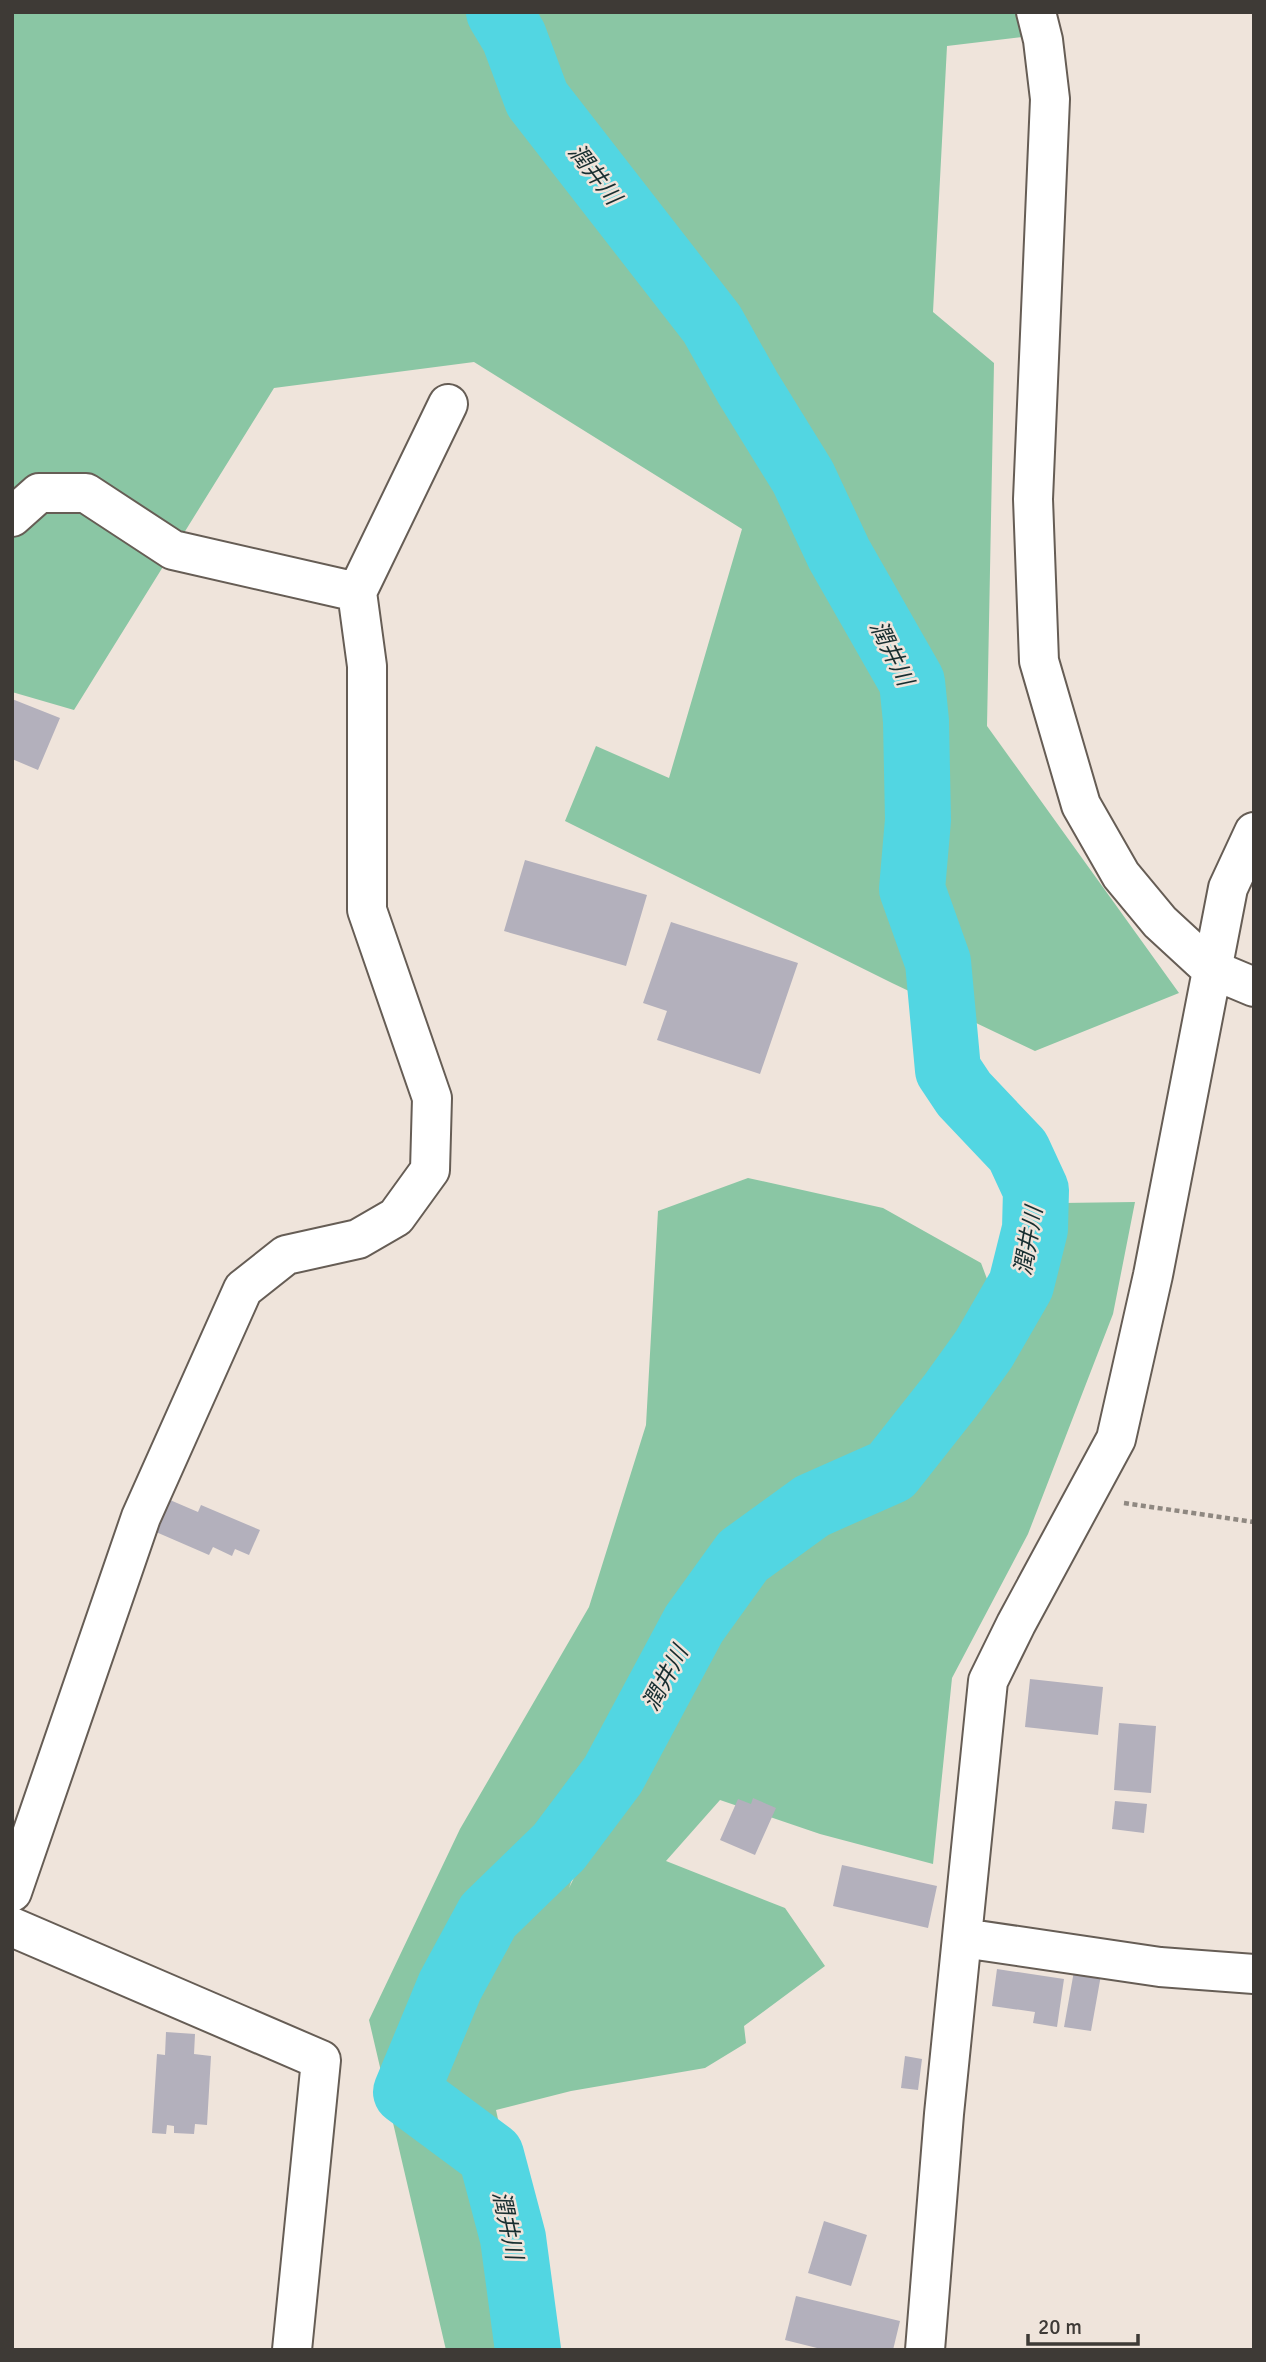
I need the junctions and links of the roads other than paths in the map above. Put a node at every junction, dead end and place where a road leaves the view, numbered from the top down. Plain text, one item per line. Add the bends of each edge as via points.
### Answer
1 (1036, 12) edge
2 (448, 404) dead end
3 (12, 517) edge
4 (357, 592) junction
5 (1254, 832) edge
6 (1211, 970) junction
7 (1254, 987) edge
8 (12, 1892) edge
9 (12, 1927) edge
10 (963, 1938) junction
11 (1254, 1974) edge
12 (292, 2350) edge
13 (925, 2350) edge

1 - 6 street via 1050,99 1034,499 1039,661 1081,805 1121,875 1160,922
2 - 4 street
3 - 4 street via 39,493 86,493 173,550
4 - 8 street via 367,666 367,910 432,1097 430,1170 396,1217 358,1239 286,1255 243,1289 141,1517
5 - 6 street via 1228,888
6 - 7 street
6 - 10 street via 1153,1275 1116,1438 988,1681
9 - 12 street via 321,2060
10 - 11 street via 1160,1967
10 - 13 street

